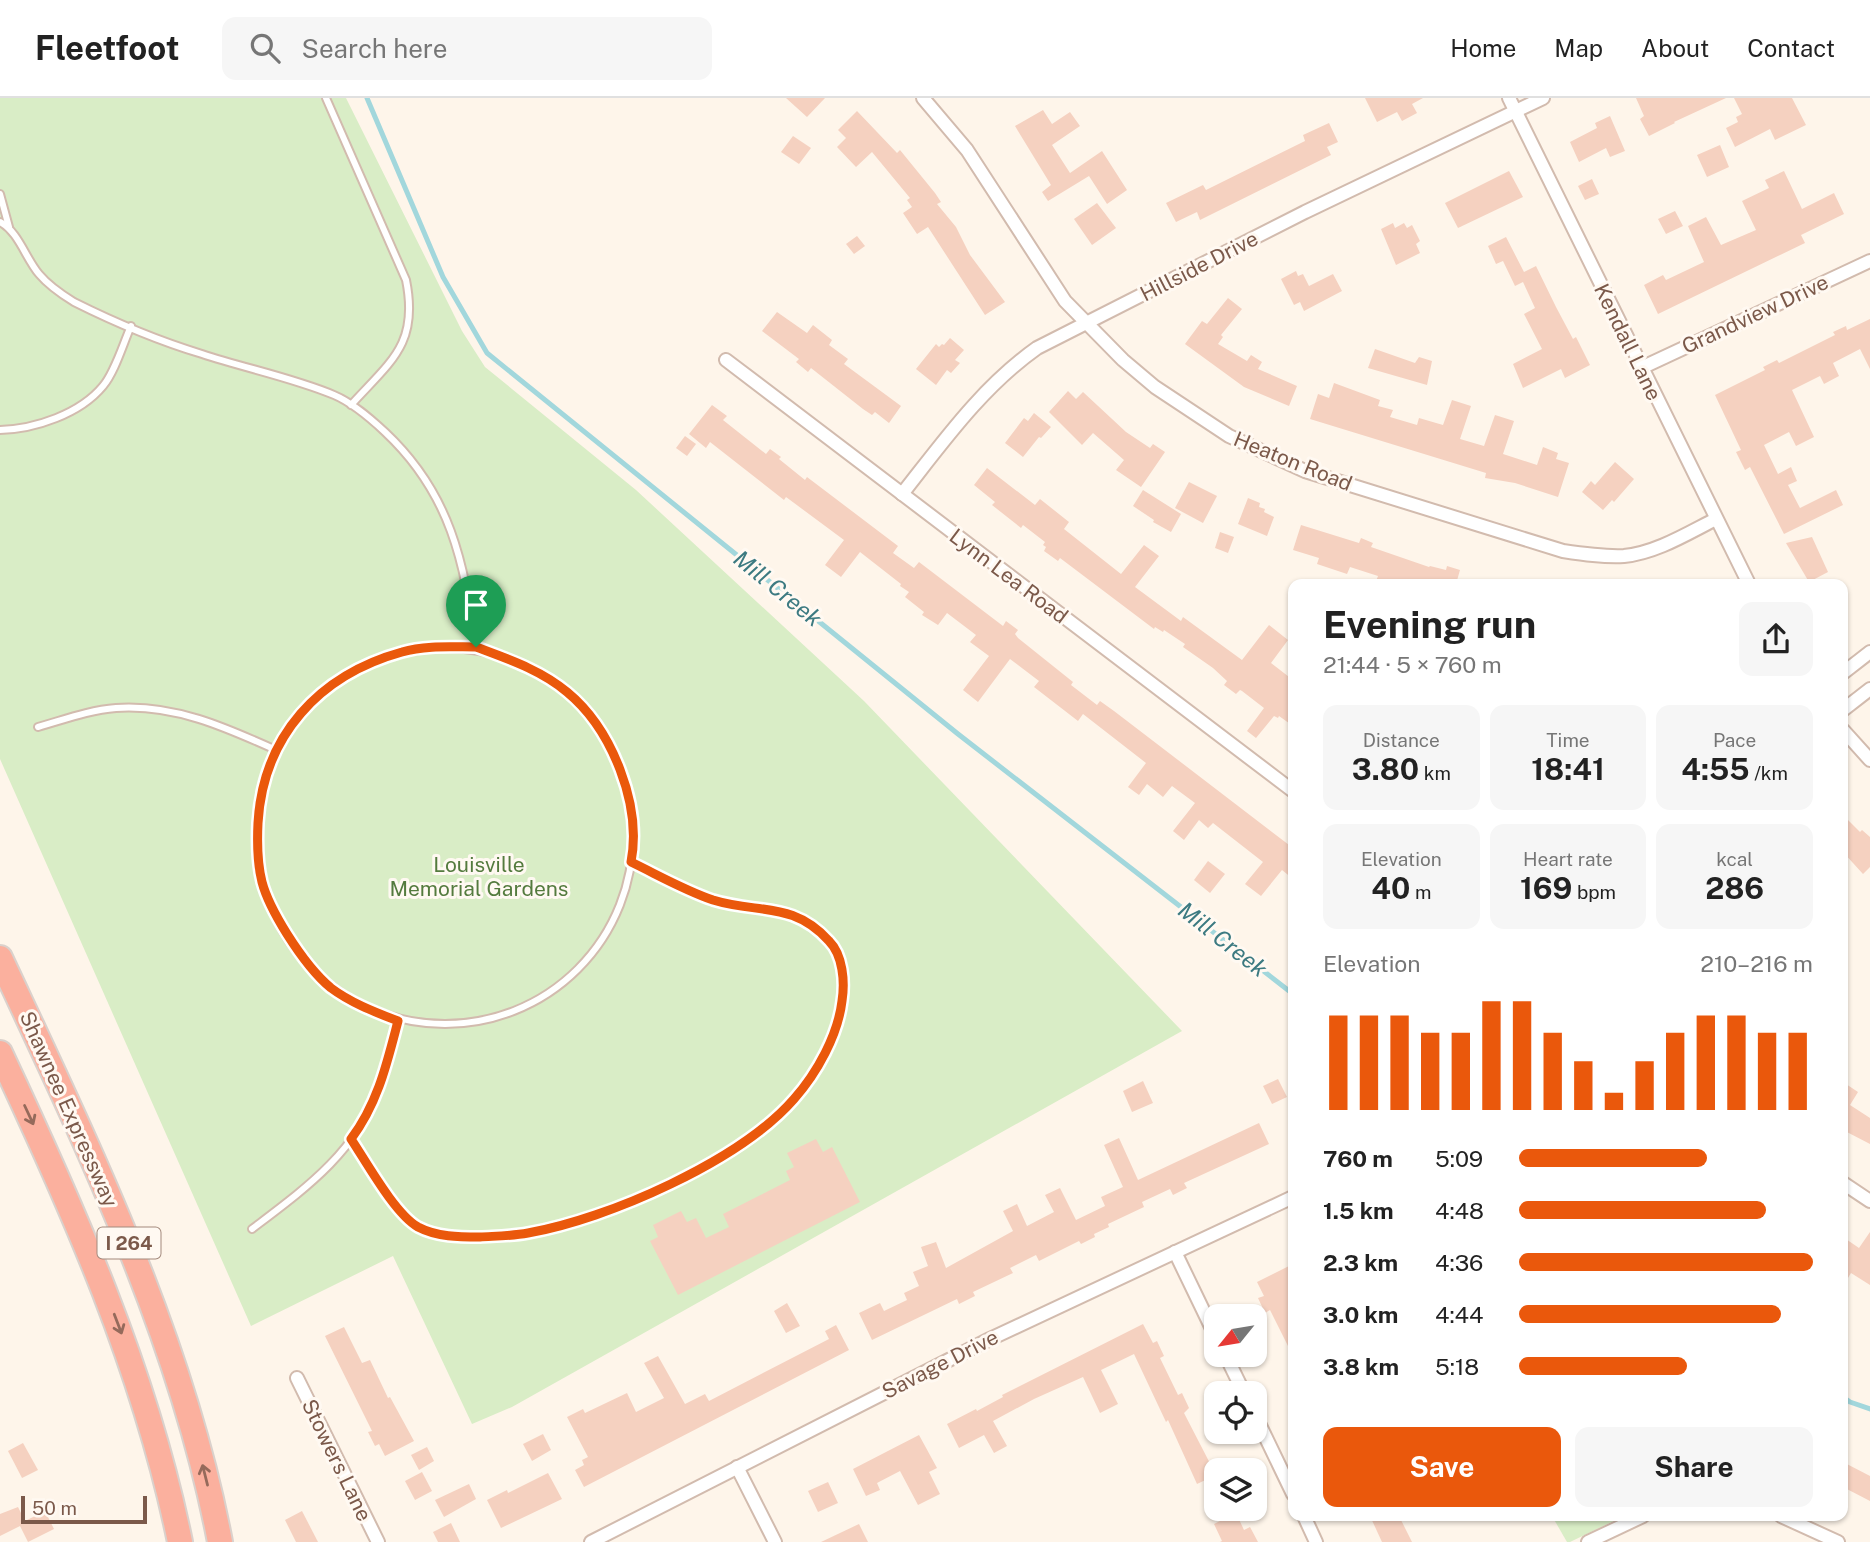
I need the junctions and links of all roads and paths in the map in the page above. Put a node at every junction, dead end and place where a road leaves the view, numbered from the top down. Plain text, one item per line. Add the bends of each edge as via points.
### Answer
1 (326, 98) edge
2 (923, 98) edge
3 (1509, 98) edge
4 (1543, 98) edge
5 (1516, 111) junction
6 (0, 194) edge
7 (0, 222) edge
8 (9, 227) junction
9 (1870, 261) edge
10 (1086, 323) junction
11 (131, 327) junction
12 (726, 360) dead end
13 (1641, 368) junction
14 (351, 405) junction
15 (0, 430) edge
16 (902, 494) junction
17 (1716, 519) junction
18 (1746, 579) edge
19 (476, 647) junction
20 (1870, 652) edge
21 (1848, 669) edge
22 (1870, 689) edge
23 (1848, 706) edge
24 (37, 727) dead end
25 (1848, 736) edge
26 (276, 750) junction
27 (1870, 760) edge
28 (1288, 787) edge
29 (631, 862) junction
30 (0, 958) edge
31 (398, 1021) junction
32 (0, 1053) edge
33 (351, 1139) junction
34 (1848, 1186) edge
35 (1288, 1199) edge
36 (1870, 1201) edge
37 (252, 1229) dead end
38 (1175, 1252) junction
39 (1204, 1311) edge
40 (297, 1378) dead end
41 (1267, 1440) edge
42 (737, 1467) junction
43 (1288, 1484) edge
44 (1306, 1521) edge
45 (1632, 1521) edge
46 (1792, 1521) edge
47 (180, 1542) edge
48 (220, 1542) edge
49 (378, 1542) edge
50 (591, 1542) edge
51 (775, 1542) edge
52 (1317, 1542) edge
53 (1588, 1542) edge
54 (1838, 1542) edge

1 - 14 lane via 406,279 411,304 400,352
2 - 10 street, Heaton Road via 967,150 1065,301
3 - 5 street, Kendall Lane
4 - 5 street, Hillside Drive
5 - 10 street, Hillside Drive
5 - 13 street, Kendall Lane
6 - 8 lane
7 - 8 lane
8 - 11 lane via 40,275 59,293
9 - 13 street, Grandview Drive
10 - 16 street, Hillside Drive via 1013,365 972,407
10 - 17 street, Heaton Road via 1155,387 1258,451 1305,471 1532,543 1597,556 1626,555 1665,544
11 - 14 lane
11 - 15 lane via 105,384 91,399 58,417
12 - 16 street, Lynn Lea Road
13 - 17 street, Kendall Lane
14 - 19 lane via 399,445 434,493 467,584
16 - 28 street, Lynn Lea Road
17 - 18 street, Kendall Lane
19 - 26 lane via 403,651 367,665 336,681 309,703
19 - 29 lane via 528,667 568,693 598,726 620,766 631,807
20 - 21 street
22 - 23 street
24 - 26 lane via 115,708 152,709 225,727
25 - 27 street
26 - 31 lane via 259,811 257,851 262,883 274,913 300,954 331,987
29 - 31 lane via 615,922 589,962 562,986 530,1006 474,1024
29 - 33 lane via 715,901 793,914 810,922 832,943 845,984 840,1020 794,1099 752,1137 694,1173 579,1221 527,1233 460,1237 419,1227 404,1217
48 -> 30 highway, Shawnee Expressway / I 264 via 193,1429 141,1271
31 - 33 lane via 381,1087
32 -> 47 highway, Shawnee Expressway / I 264 via 122,1335 166,1477
33 - 37 lane via 316,1180
34 - 36 street
35 - 38 street, Savage Drive
38 - 39 street
38 - 42 street, Savage Drive
40 - 49 street, Stowers Lane
41 - 43 street
42 - 50 street, Savage Drive
42 - 51 street
44 - 52 street
45 - 53 street
46 - 54 street

